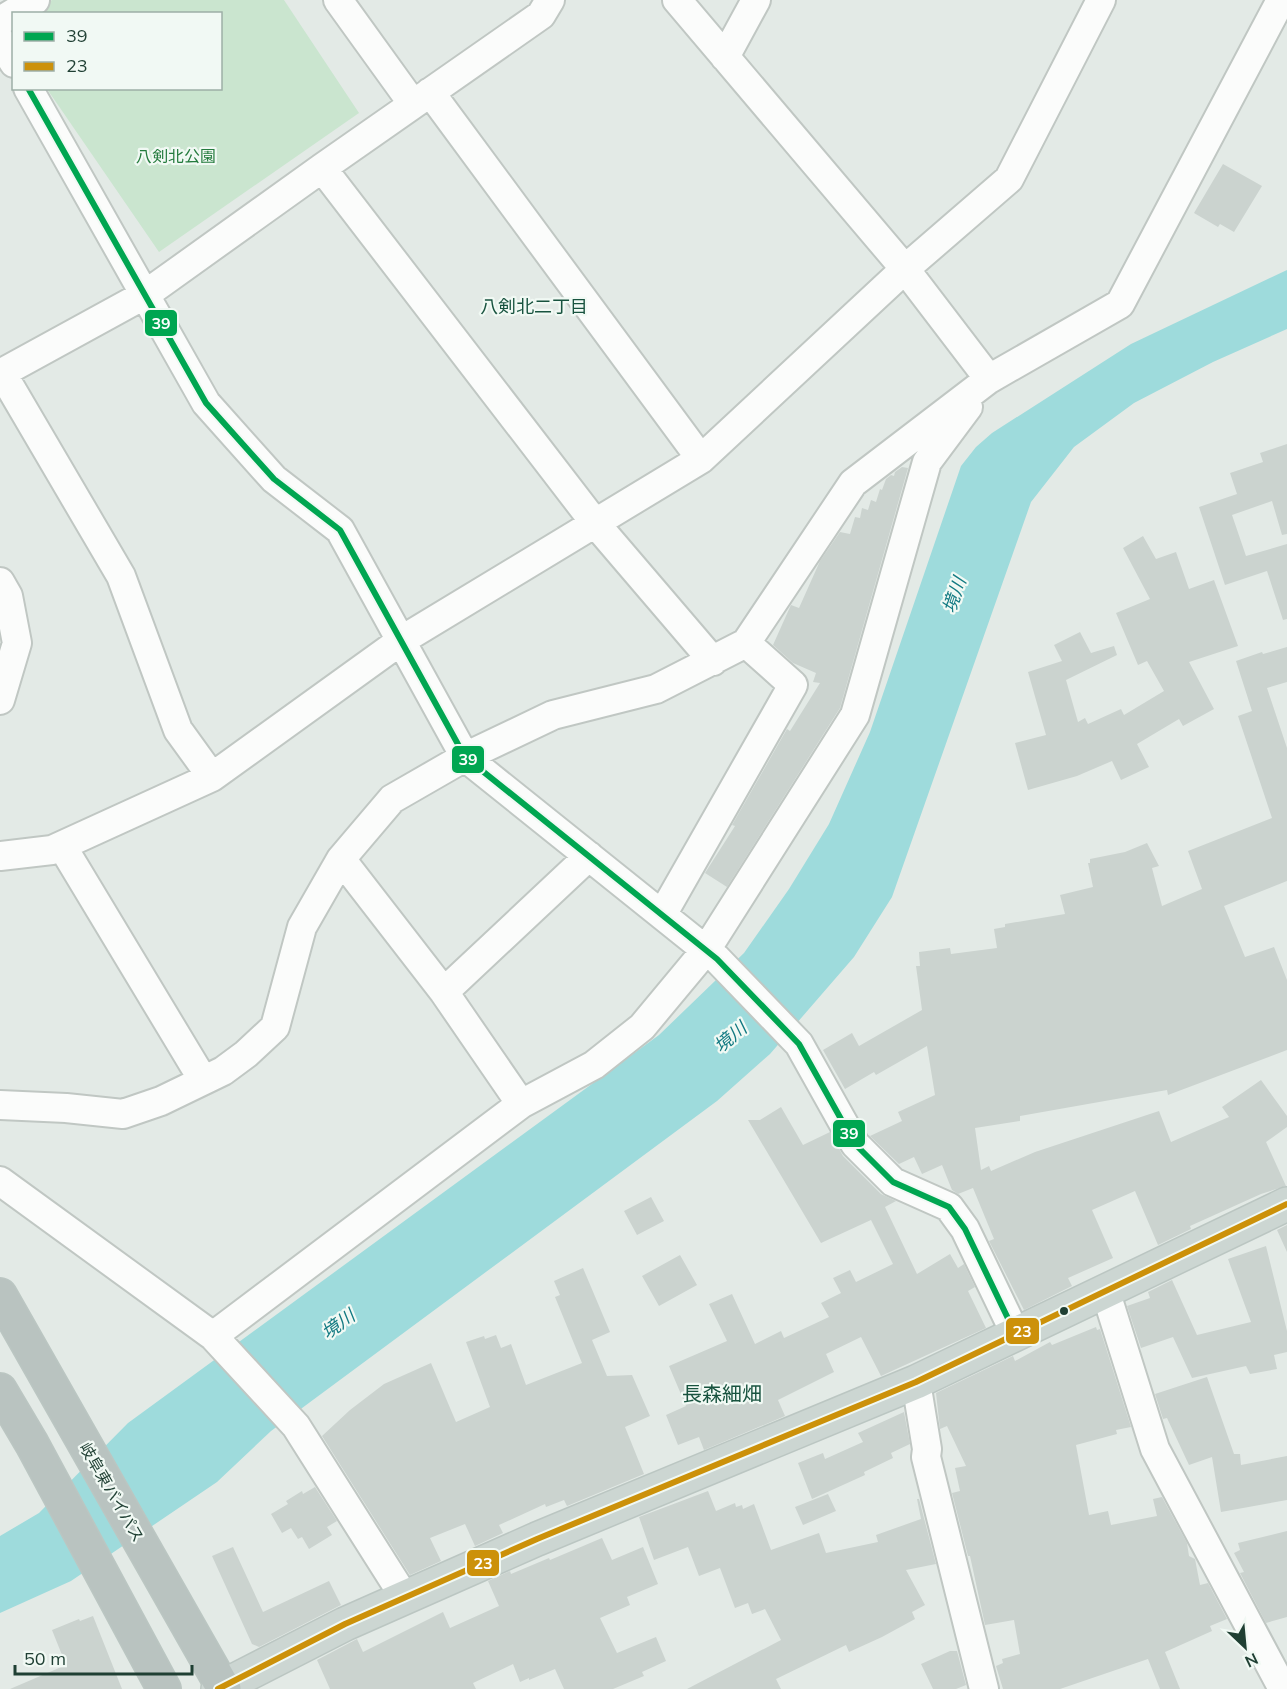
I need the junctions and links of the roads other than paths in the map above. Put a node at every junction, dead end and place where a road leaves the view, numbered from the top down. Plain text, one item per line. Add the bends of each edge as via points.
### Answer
1 (35, 0) edge
2 (338, 0) edge
3 (550, 0) edge
4 (677, 0) edge
5 (756, 0) edge
6 (1101, 0) edge
7 (1281, 0) edge
8 (15, 12) edge
9 (0, 40) edge
10 (725, 57) junction
11 (12, 60) edge
12 (29, 90) edge
13 (422, 98) junction
14 (322, 168) junction
15 (905, 269) junction
16 (146, 294) junction
17 (1, 373) edge
18 (988, 379) junction
19 (700, 459) junction
20 (595, 523) junction
21 (0, 582) edge
22 (402, 640) junction
23 (746, 644) junction
24 (713, 661) junction
25 (0, 699) edge
26 (465, 757) junction
27 (212, 777) junction
28 (62, 846) junction
29 (0, 856) edge
30 (589, 856) junction
31 (341, 859) junction
32 (662, 915) junction
33 (711, 955) junction
34 (444, 992) junction
35 (203, 1080) junction
36 (521, 1104) junction
37 (0, 1105) edge
38 (0, 1181) edge
39 (1287, 1204) edge
40 (1105, 1290) junction
41 (0, 1294) edge
42 (1015, 1334) junction
43 (214, 1338) junction
44 (916, 1382) junction
45 (0, 1390) edge
46 (405, 1598) junction
47 (221, 1688) edge
48 (164, 1689) edge
49 (984, 1689) edge
50 (1283, 1689) edge

1 - 8 street
2 - 13 street
3 - 13 street via 541,15
4 - 10 street
5 - 10 street
6 - 15 street via 1009,179
7 - 18 street via 1120,304
9 - 11 street
10 - 15 street
12 - 16 street
13 - 14 street
13 - 19 street
14 - 16 street
14 - 20 street
15 - 18 street
15 - 19 street
16 - 17 street
16 - 22 street via 206,403 274,479 340,530
17 - 27 street via 121,576 178,729
18 - 23 street via 853,483
18 - 33 street via 927,462 855,715
19 - 20 street
20 - 22 street
20 - 24 street
21 - 25 street via 8,596 17,643
22 - 26 street
22 - 27 street
23 - 24 street
23 - 32 street via 793,685
24 - 26 street via 656,690 553,715
26 - 30 street
26 - 31 street via 392,799
27 - 28 street
28 - 29 street
28 - 35 street
30 - 32 street
30 - 34 street
31 - 34 street
31 - 35 street via 302,927 275,1027 223,1071
32 - 33 street
33 - 36 street via 642,1027 594,1065
33 - 42 street via 799,1044 855,1144 892,1182 949,1208 964,1229
34 - 36 street
35 - 37 street via 123,1114
36 - 43 street
38 - 43 street
39 - 40 main road
40 - 42 main road
40 - 50 street via 1155,1449
41 - 47 highway, 岐阜東バイパス
42 - 44 main road
43 - 46 street via 296,1426
44 - 46 main road
44 - 49 street via 926,1457
45 - 48 highway
46 - 47 main road via 345,1624

